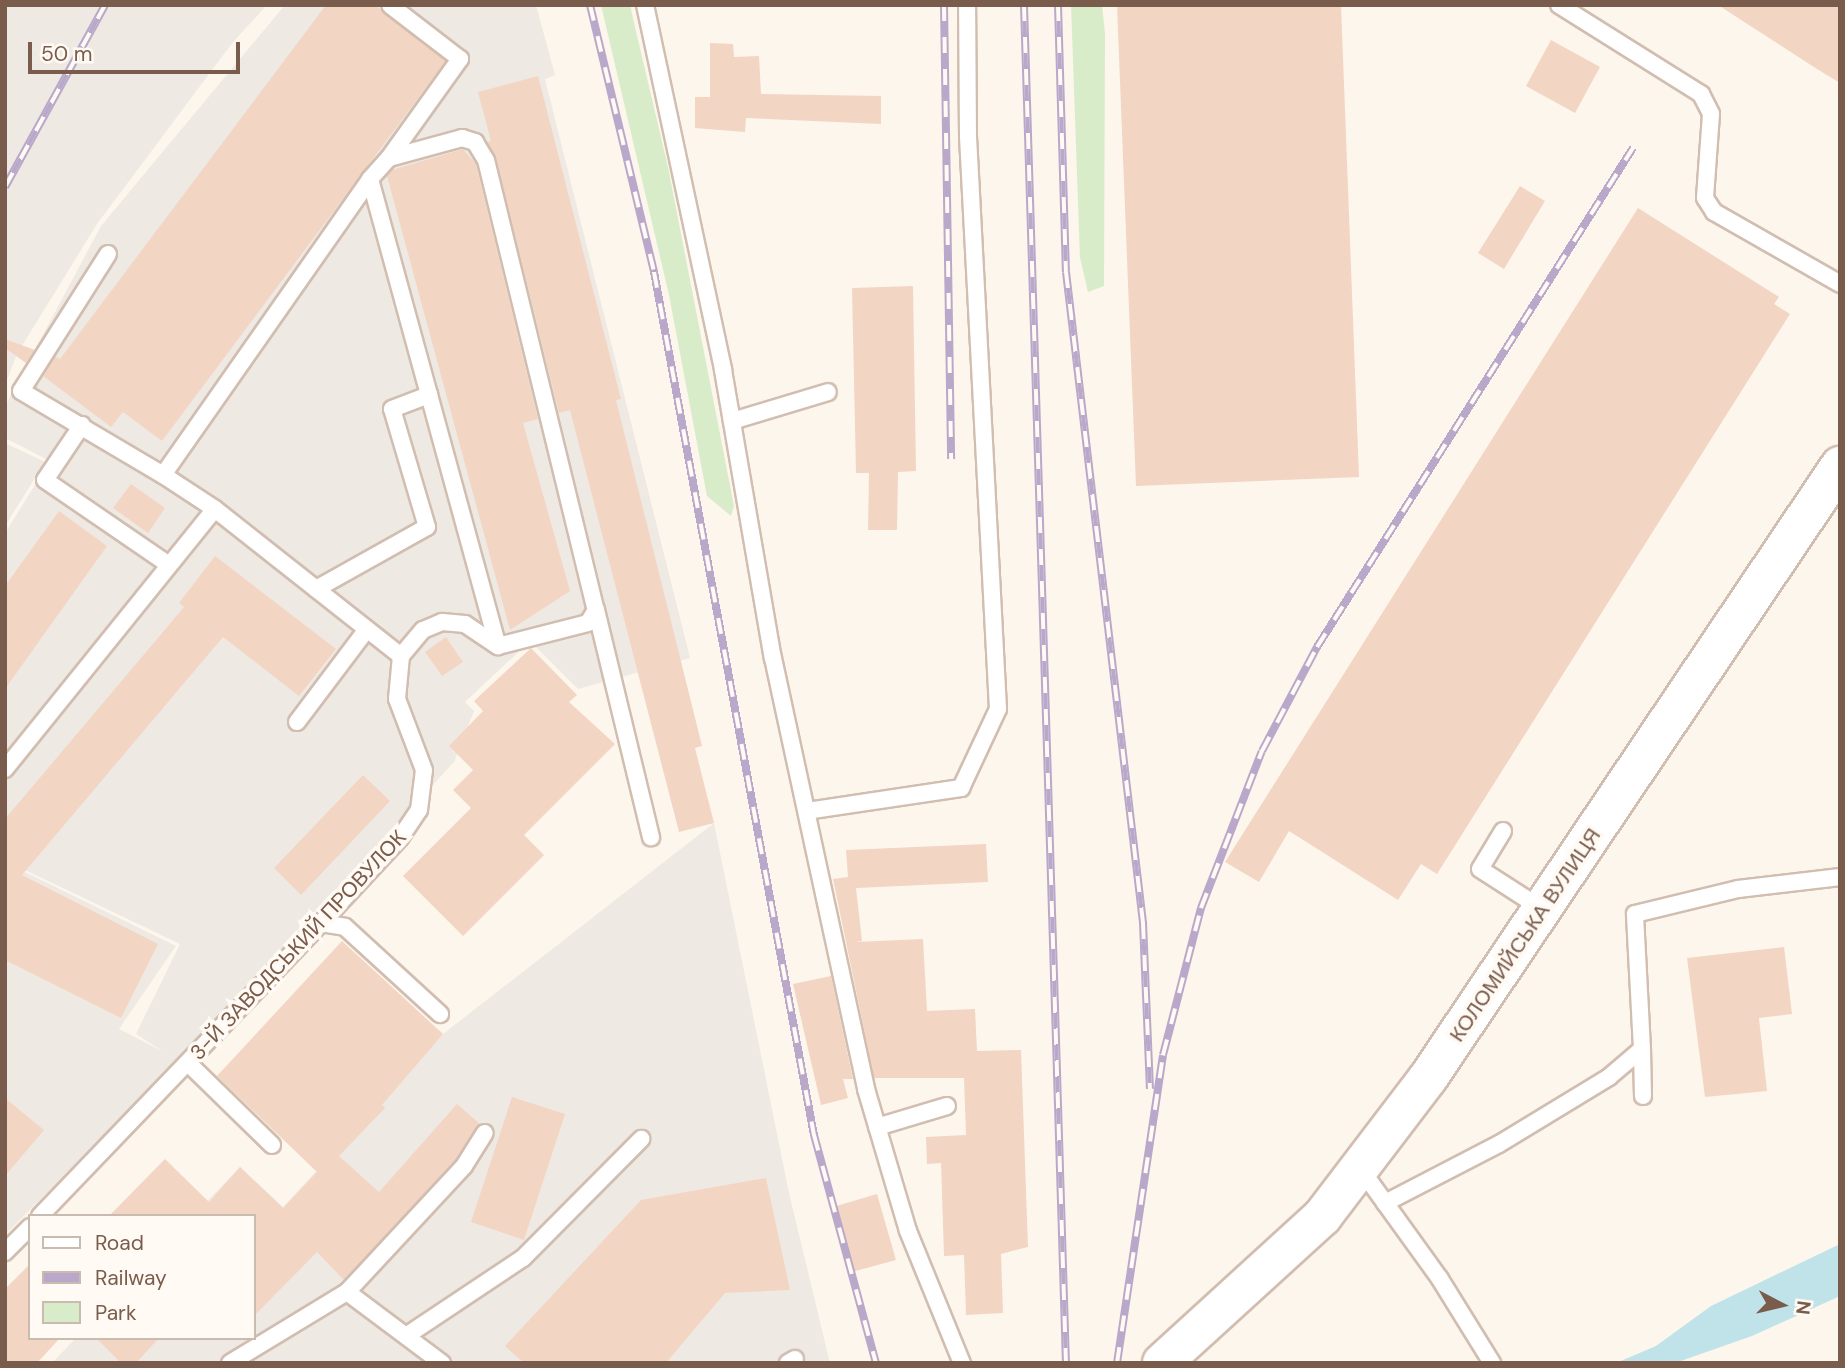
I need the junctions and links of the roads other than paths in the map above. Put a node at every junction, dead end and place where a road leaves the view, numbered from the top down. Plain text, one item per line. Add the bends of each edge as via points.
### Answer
1 (390, 5) edge
2 (645, 5) edge
3 (967, 5) edge
4 (1559, 5) edge
5 (389, 158) junction
6 (370, 178) junction
7 (108, 254) dead end
8 (1840, 284) edge
9 (828, 392) dead end
10 (429, 395) junction
11 (732, 421) junction
12 (82, 425) junction
13 (1838, 473) edge
14 (163, 475) junction
15 (215, 509) junction
16 (169, 565) junction
17 (316, 589) junction
18 (596, 610) junction
19 (367, 629) junction
20 (498, 646) junction
21 (401, 656) junction
22 (297, 722) dead end
23 (5, 769) edge
24 (807, 811) junction
25 (1503, 831) dead end
26 (652, 837) dead end
27 (1840, 877) edge
28 (1542, 909) junction
29 (321, 923) junction
30 (440, 1014) dead end
31 (1642, 1049) junction
32 (189, 1064) junction
33 (1643, 1096) dead end
34 (947, 1106) dead end
35 (877, 1127) junction
36 (485, 1133) dead end
37 (640, 1139) dead end
38 (272, 1145) dead end
39 (1359, 1168) junction
40 (1385, 1203) junction
41 (42, 1214) edge
42 (28, 1229) edge
43 (5, 1252) edge
44 (348, 1293) junction
45 (406, 1336) junction
46 (230, 1363) edge
47 (442, 1363) edge
48 (962, 1363) edge
49 (1162, 1363) edge
50 (1492, 1363) edge

1 - 5 lane via 460,59
2 - 11 lane
3 - 24 lane via 968,136 998,709 961,788
4 - 8 lane via 1701,94 1711,114 1705,198 1714,212
5 - 6 lane
5 - 18 lane via 462,138 475,142 486,160
6 - 10 lane
6 - 14 lane
7 - 12 lane via 21,391
9 - 11 lane
10 - 17 lane via 392,410 427,527
10 - 20 lane
11 - 24 lane via 773,659
12 - 14 lane
12 - 16 lane via 45,480
13 - 28 street, КОЛОМИЙСЬКА ВУЛИЦЯ
14 - 15 lane
15 - 16 lane
15 - 17 lane
16 - 23 lane
17 - 19 lane
18 - 20 lane via 587,623
18 - 26 lane
19 - 21 lane
19 - 22 lane
20 - 21 lane via 465,624 442,622 423,630
21 - 29 lane, 3-Й ЗАВОДСЬКИЙ ПРОВУЛОК via 397,699 424,770 419,810 400,838
24 - 35 lane
25 - 28 lane via 1480,869
27 - 31 lane via 1738,889 1635,914
28 - 39 street, КОЛОМИЙСЬКА ВУЛИЦЯ via 1429,1078
29 - 30 lane via 345,927
29 - 32 lane, 3-Й ЗАВОДСЬКИЙ ПРОВУЛОК
31 - 33 lane
31 - 40 lane via 1609,1077 1499,1144
32 - 38 lane
32 - 41 lane, 3-Й ЗАВОДСЬКИЙ ПРОВУЛОК
34 - 35 lane
35 - 48 lane via 908,1231
36 - 44 lane via 464,1166
37 - 45 lane via 523,1258
39 - 40 lane
39 - 49 street, КОЛОМИЙСЬКА ВУЛИЦЯ via 1322,1217
40 - 50 lane
42 - 43 lane
44 - 45 lane
44 - 46 lane
45 - 47 lane

